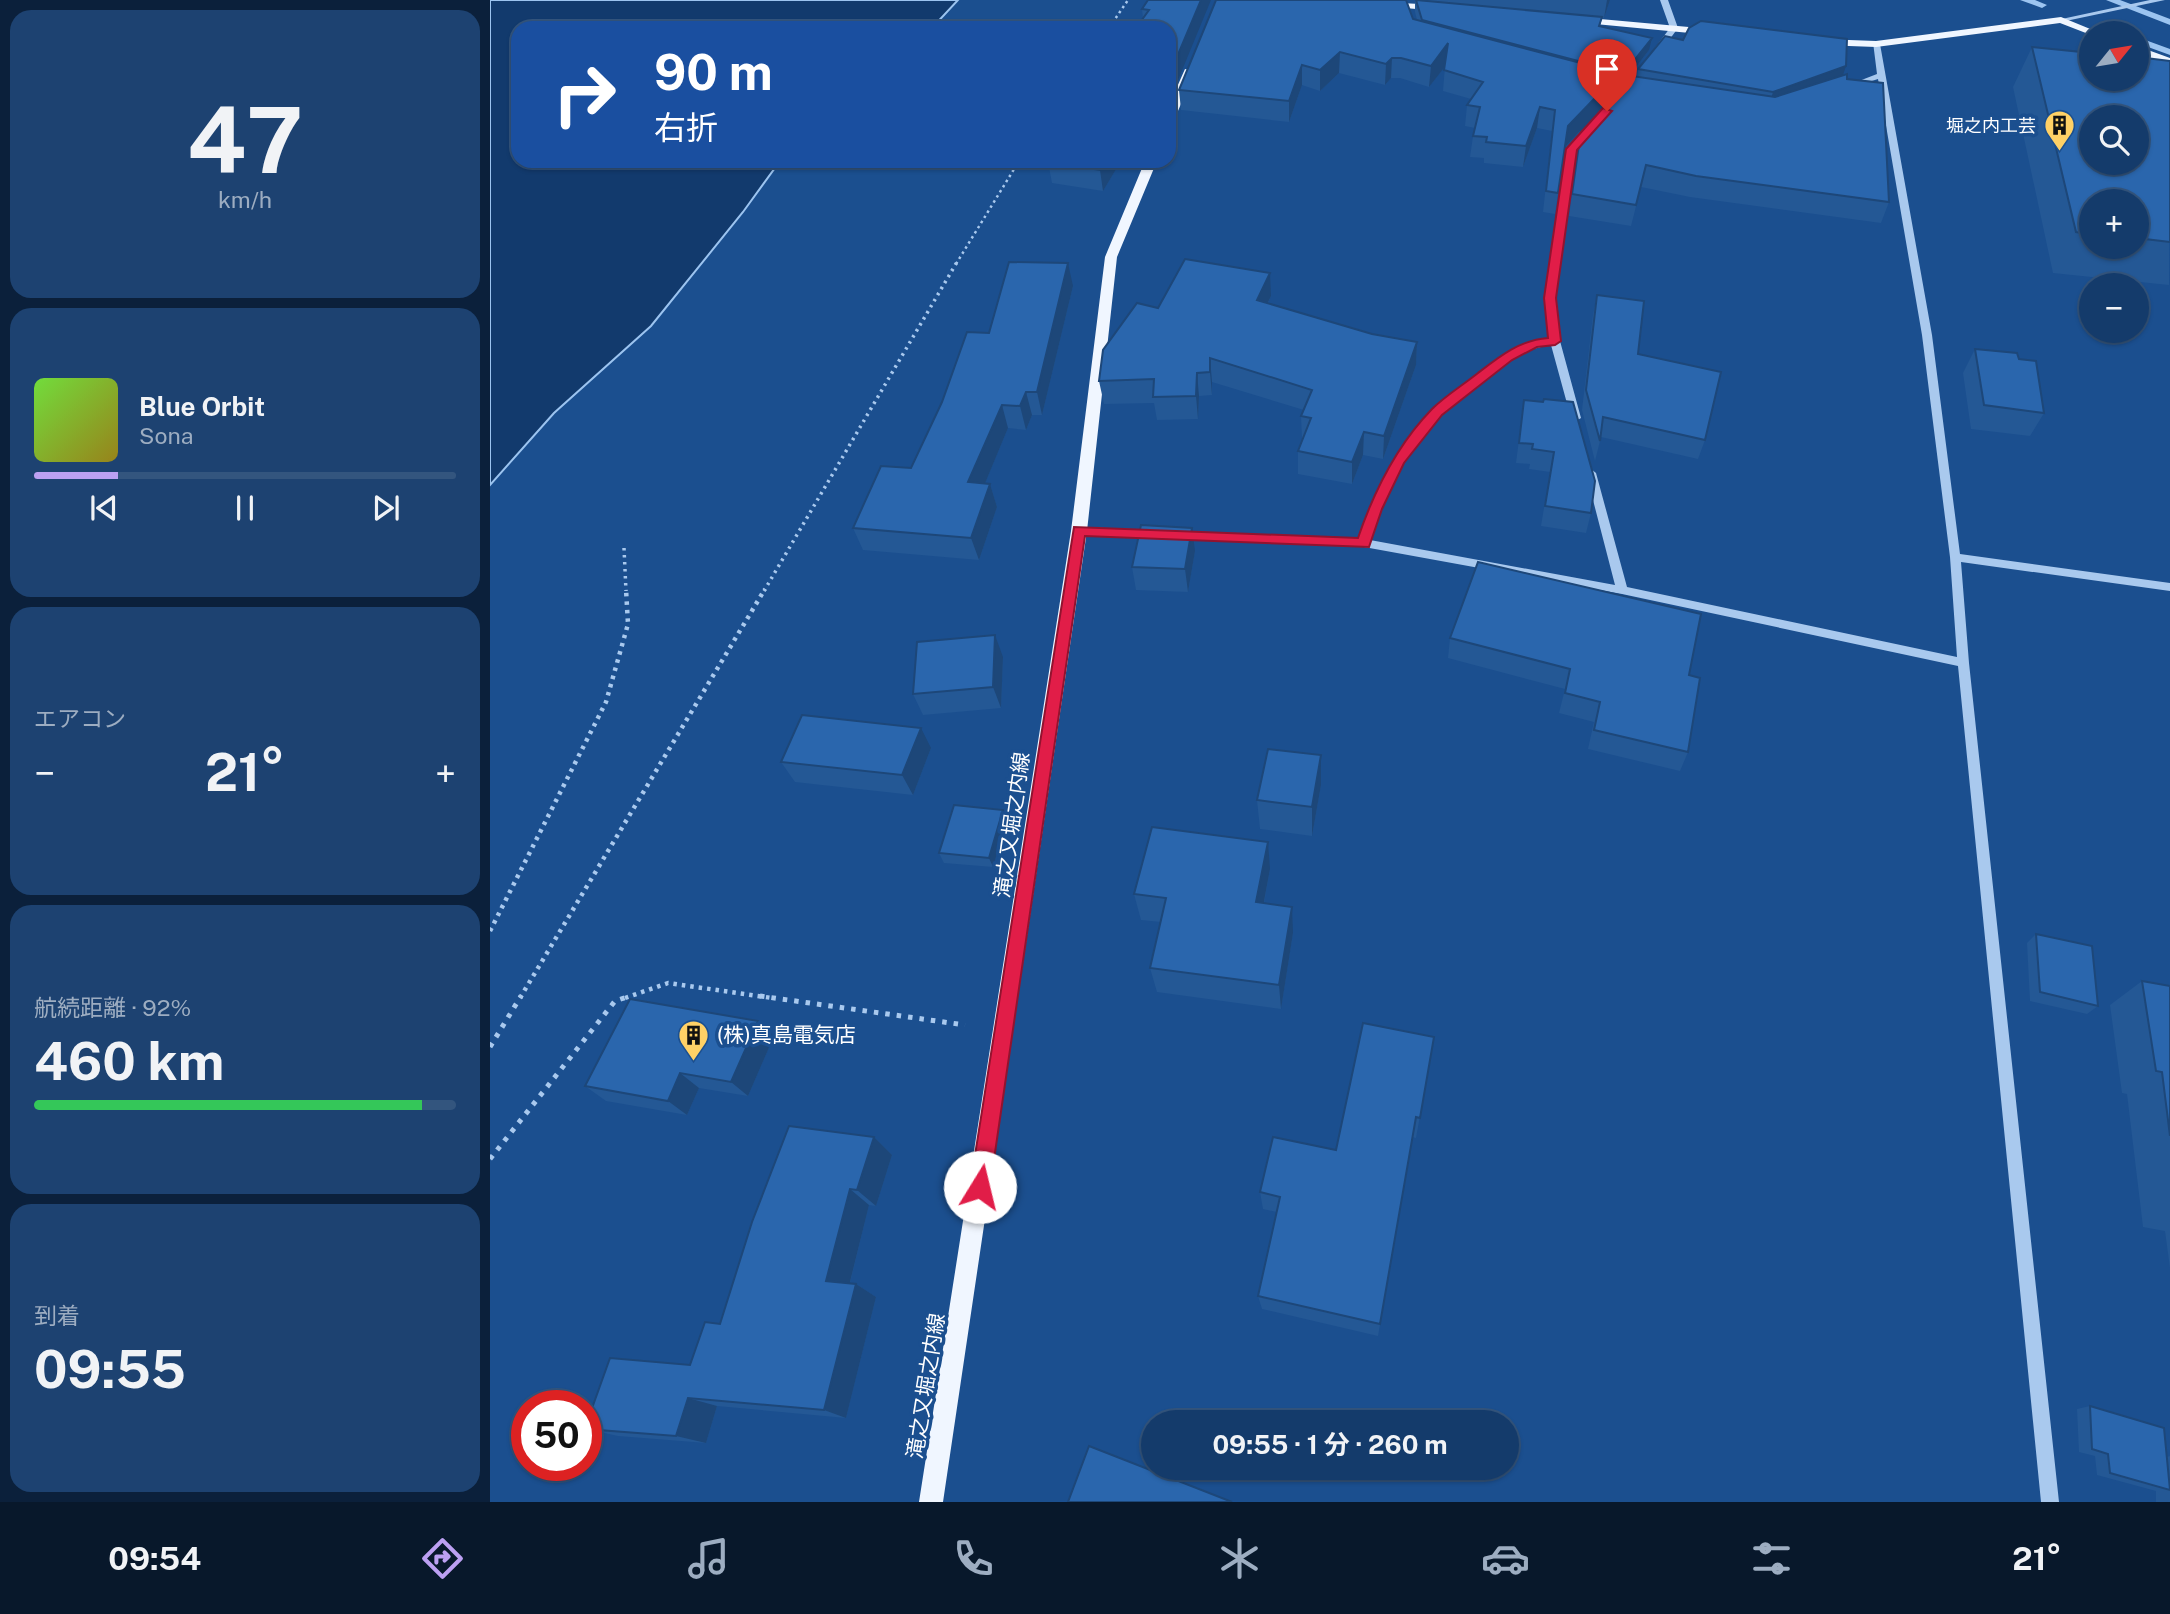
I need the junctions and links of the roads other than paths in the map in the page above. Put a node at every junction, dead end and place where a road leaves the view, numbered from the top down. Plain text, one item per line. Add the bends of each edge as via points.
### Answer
1 (1348, 0) edge
2 (1664, 0) edge
3 (2161, 0) edge
4 (2144, 3) joint
5 (1446, 8) edge
6 (2114, 9) joint
7 (1567, 19) edge
8 (2061, 20) junction
9 (2079, 27) edge
10 (1674, 28) junction
11 (1727, 33) edge
12 (1808, 41) edge
13 (1876, 44) junction
14 (2149, 54) edge
15 (1194, 59) edge
16 (1649, 59) edge
17 (2170, 62) edge
18 (1881, 75) junction
19 (1844, 88) edge
20 (1176, 101) edge
21 (1598, 120) edge
22 (1148, 168) edge
23 (1555, 341) junction
24 (1580, 433) edge
25 (1587, 459) edge
26 (1079, 531) junction
27 (1364, 543) junction
28 (1955, 557) junction
29 (2170, 587) edge
30 (1622, 590) junction
31 (1963, 663) junction
32 (931, 1502) edge
33 (2050, 1502) edge

1 - 5 main road via 1407,10
2 - 10 street
3 - 4 street
4 - 6 street
6 - 8 street
7 - 10 main road
8 - 9 main road
8 - 13 main road
10 - 11 main road
10 - 16 street
12 - 13 main road
13 - 18 street
14 - 17 main road
15 - 20 main road
18 - 19 street
18 - 28 street via 1927,335
21 - 23 street via 1572,149 1550,298
22 - 26 main road, 滝之又堀之内線 via 1111,257
23 - 24 street
23 - 27 street via 1534,343 1507,357 1437,412 1398,461
25 - 30 street
26 - 27 street
26 - 32 main road, 滝之又堀之内線
27 - 30 street
28 - 29 street
28 - 31 street
30 - 31 street
31 - 33 street

